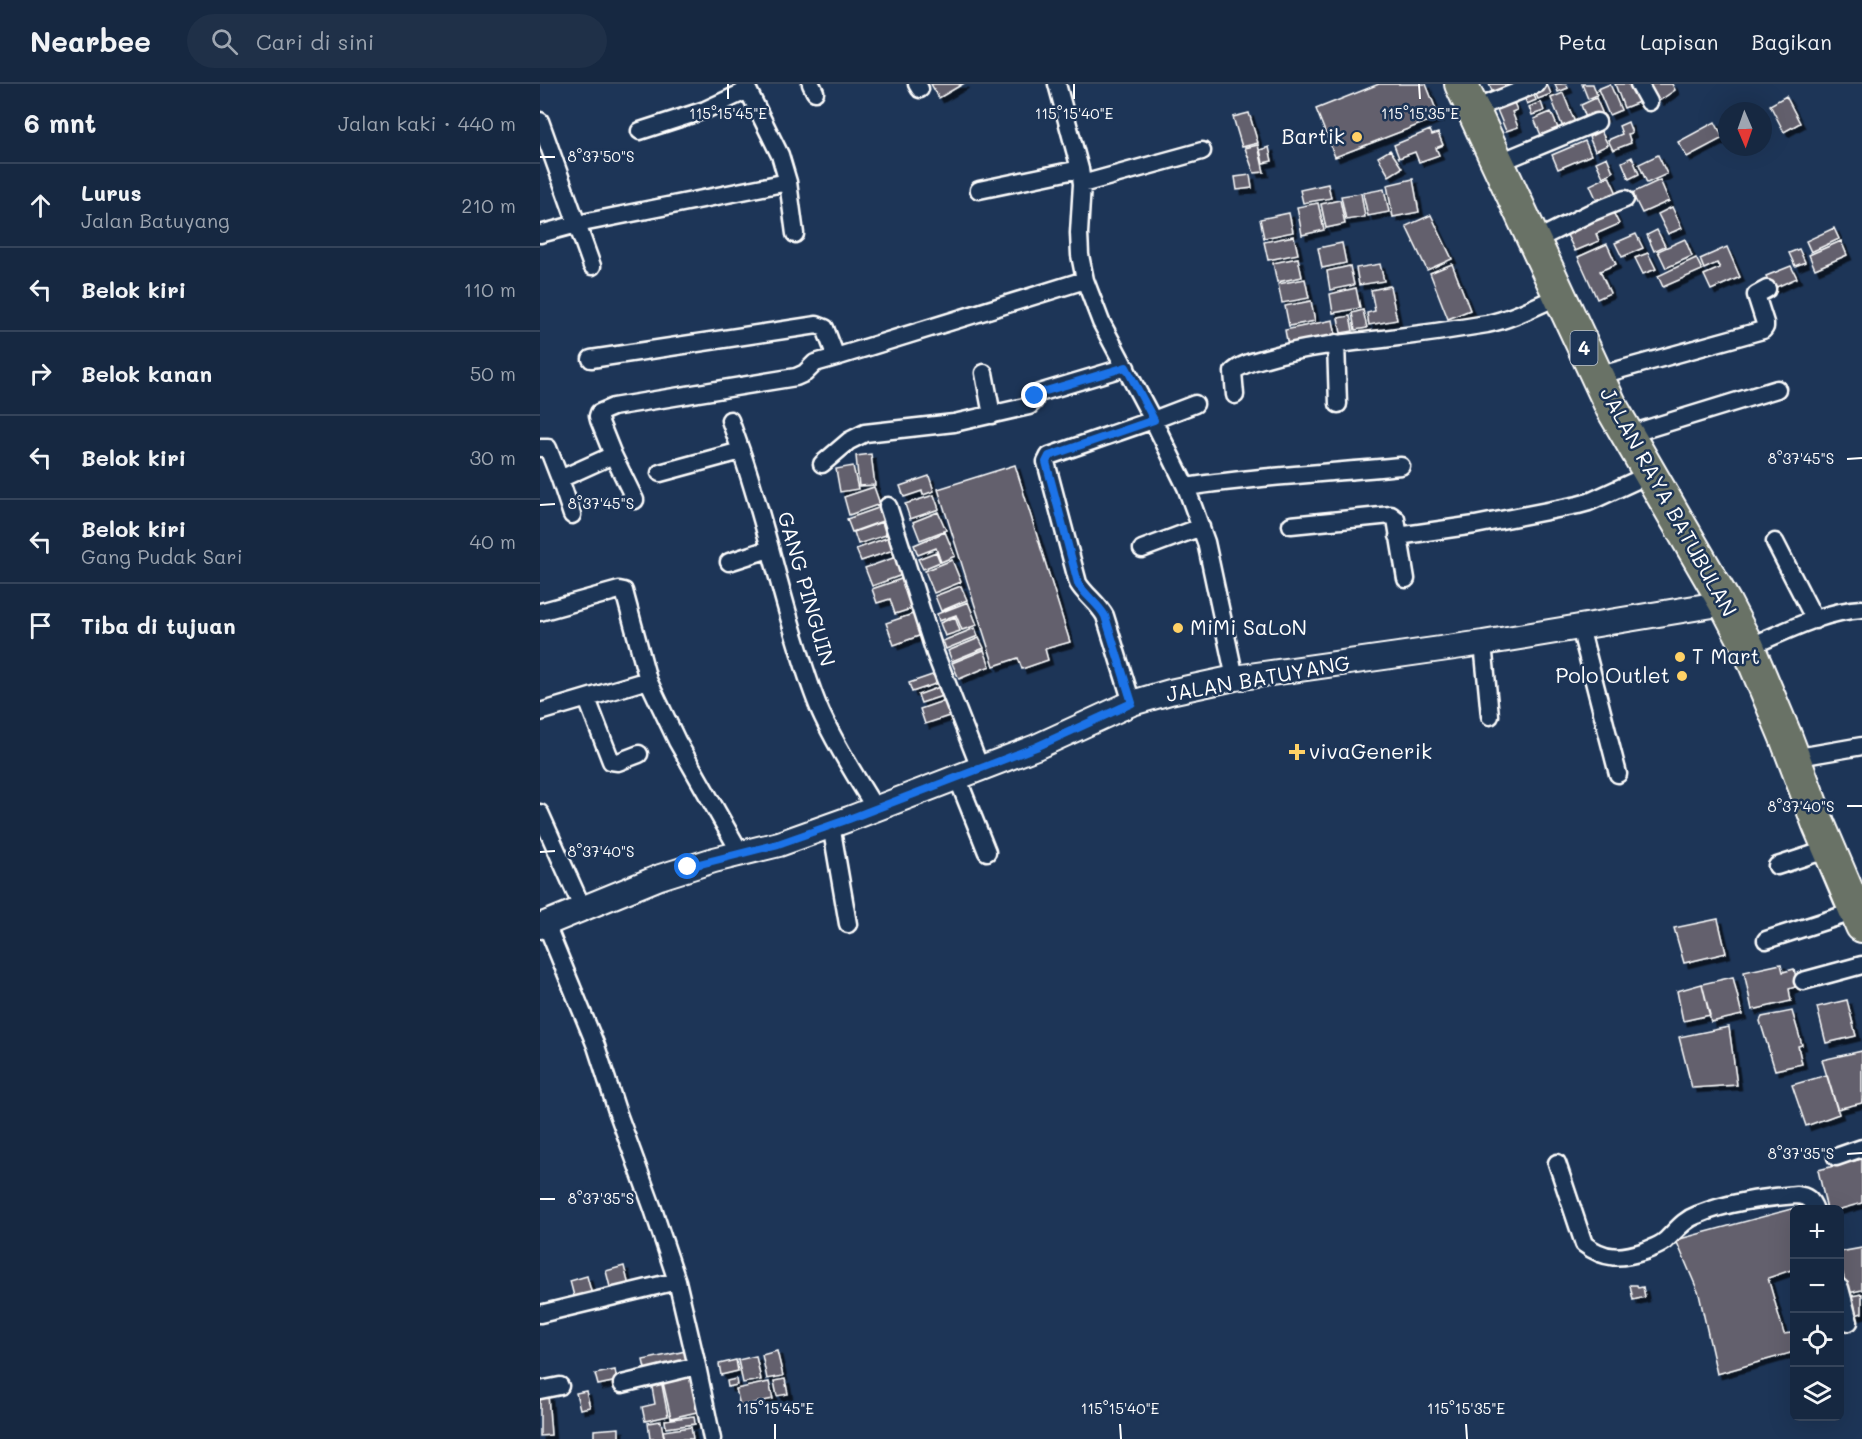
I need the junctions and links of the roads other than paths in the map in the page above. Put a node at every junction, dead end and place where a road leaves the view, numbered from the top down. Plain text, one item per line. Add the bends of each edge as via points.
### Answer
1 (1057, 84) edge
2 (1537, 84) edge
3 (1639, 84) edge
4 (747, 87) edge
5 (1468, 97) edge
6 (1649, 102) dead end
7 (540, 121) edge
8 (1597, 122) dead end
9 (640, 131) dead end
10 (1202, 151) dead end
11 (1498, 163) junction
12 (1081, 176) junction
13 (788, 182) junction
14 (979, 190) dead end
15 (1625, 199) dead end
16 (577, 224) junction
17 (540, 234) edge
18 (795, 234) dead end
19 (1534, 241) junction
20 (592, 266) dead end
21 (1085, 280) junction
22 (1767, 289) dead end
23 (1559, 296) junction
24 (1336, 343) junction
25 (836, 357) junction
26 (591, 360) dead end
27 (1126, 367) junction
28 (984, 372) dead end
29 (1597, 376) junction
30 (1777, 389) dead end
31 (1234, 395) dead end
32 (1195, 404) dead end
33 (1338, 404) dead end
34 (992, 415) junction
35 (730, 420) dead end
36 (1154, 420) junction
37 (1627, 435) junction
38 (540, 448) edge
39 (741, 451) junction
40 (613, 455) junction
41 (822, 464) dead end
42 (1401, 466) dead end
43 (660, 473) dead end
44 (1650, 474) junction
45 (560, 479) junction
46 (1186, 487) junction
47 (635, 500) dead end
48 (888, 506) dead end
49 (572, 515) dead end
50 (1291, 525) dead end
51 (1201, 528) junction
52 (1398, 536) junction
53 (1775, 542) dead end
54 (769, 549) junction
55 (1142, 549) dead end
56 (729, 562) dead end
57 (1406, 579) dead end
58 (1725, 603) junction
59 (1862, 609) edge
60 (540, 612) edge
61 (1815, 620) junction
62 (1580, 627) junction
63 (1483, 643) junction
64 (1748, 647) junction
65 (1235, 678) junction
66 (648, 680) junction
67 (587, 699) junction
68 (1132, 703) junction
69 (540, 712) edge
70 (1490, 716) dead end
71 (1862, 746) edge
72 (639, 754) dead end
73 (1793, 758) junction
74 (980, 768) junction
75 (1618, 774) dead end
76 (957, 777) junction
77 (875, 808) junction
78 (540, 813) edge
79 (831, 825) junction
80 (1829, 849) junction
81 (987, 852) dead end
82 (741, 854) junction
83 (1777, 866) dead end
84 (582, 908) junction
85 (1859, 918) edge
86 (848, 924) dead end
87 (543, 925) edge
88 (1767, 940) dead end
89 (1862, 965) edge
90 (1803, 981) dead end
91 (1862, 1148) edge
92 (1836, 1157) dead end
93 (1557, 1163) dead end
94 (1813, 1205) edge
95 (677, 1281) junction
96 (1844, 1303) edge
97 (540, 1314) edge
98 (1850, 1321) edge
99 (698, 1366) junction
100 (622, 1384) dead end
101 (560, 1386) dead end
102 (540, 1390) edge
103 (712, 1439) edge

1 - 12 street
2 - 5 street
3 - 6 street
4 - 9 street via 705,110
4 - 13 street via 780,155
5 - 11 highway, JALAN RAYA BATUBULAN / 4
7 - 16 street
8 - 11 street
10 - 12 street
11 - 19 highway, JALAN RAYA BATUBULAN / 4
12 - 14 street
12 - 21 street via 1079,233
13 - 16 street
13 - 18 street
15 - 19 street
16 - 17 street
16 - 20 street
19 - 23 highway, JALAN RAYA BATUBULAN / 4
21 - 25 street
21 - 27 street via 1101,322
22 - 29 street via 1756,295 1765,324 1763,330
23 - 24 street via 1489,323
23 - 29 highway, JALAN RAYA BATUBULAN / 4
24 - 31 street via 1238,367 1232,376
24 - 33 street
25 - 26 street via 825,328 817,325
25 - 40 street via 815,363 796,377 599,413
27 - 34 street via 1039,393 1029,406
27 - 36 street
28 - 34 street
29 - 37 highway, JALAN RAYA BATUBULAN / 4
30 - 37 street
32 - 36 street
34 - 41 street via 865,434 849,441
35 - 39 street, GANG PINGUIN
36 - 46 street
36 - 68 street via 1049,456 1046,462 1078,583 1105,616
37 - 44 highway, JALAN RAYA BATUBULAN / 4
38 - 45 street via 548,448
39 - 43 street
39 - 54 street, GANG PINGUIN
40 - 45 street
40 - 47 street
42 - 46 street
44 - 52 street via 1578,505
44 - 58 highway, JALAN RAYA BATUBULAN / 4
45 - 49 street
46 - 51 street
48 - 74 street via 935,653
50 - 52 street via 1391,515 1396,519
51 - 55 street
51 - 65 street
52 - 57 street
53 - 61 street
54 - 56 street
54 - 77 street, GANG PINGUIN via 806,674 823,716
58 - 62 street, JALAN BATUYANG
58 - 64 highway, JALAN RAYA BATUBULAN / 4
59 - 61 street
60 - 66 street via 621,590 626,595
61 - 64 street
62 - 63 street, JALAN BATUYANG
62 - 75 street
63 - 65 street, JALAN BATUYANG
63 - 70 street
64 - 73 highway, JALAN RAYA BATUBULAN / 4
65 - 68 street, JALAN BATUYANG
66 - 67 street
66 - 82 street via 677,741
67 - 69 street
67 - 72 street via 611,761
68 - 74 street, JALAN BATUYANG
71 - 73 street
73 - 80 highway, JALAN RAYA BATUBULAN / 4
74 - 76 street, JALAN BATUYANG
76 - 77 street, JALAN BATUYANG
76 - 81 street
77 - 79 street, JALAN BATUYANG
78 - 84 street
79 - 82 street, JALAN BATUYANG
79 - 86 street
80 - 83 street
80 - 85 highway, JALAN RAYA BATUBULAN / 4
82 - 84 street, JALAN BATUYANG via 670,874
84 - 87 street, JALAN BATUYANG
85 - 88 street
87 - 95 street via 596,1046
89 - 90 street
91 - 92 street
93 - 94 street via 1584,1244 1605,1255 1624,1258 1656,1247 1694,1215 1736,1203 1804,1195
95 - 97 street
95 - 99 street
96 - 98 street
99 - 100 street
99 - 103 street
101 - 102 street

